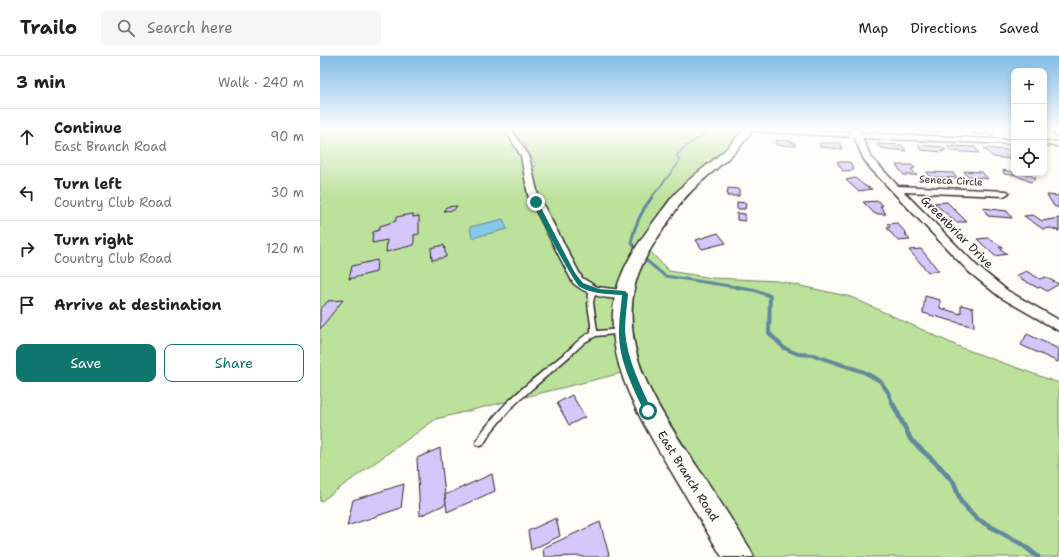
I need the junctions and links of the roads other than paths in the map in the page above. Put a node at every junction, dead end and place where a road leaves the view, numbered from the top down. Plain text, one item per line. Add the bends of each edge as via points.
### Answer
1 (523, 152) edge
2 (728, 152) edge
3 (864, 152) edge
4 (896, 189) junction
5 (1004, 193) dead end
6 (593, 290) junction
7 (625, 294) junction
8 (1059, 326) edge
9 (622, 331) junction
10 (594, 334) junction
11 (480, 442) dead end
12 (739, 557) edge

1 - 6 street via 533,195 573,273 581,285
2 - 7 main road, East Branch Road via 692,183 678,199 646,247 630,277
3 - 4 street, Greenbriar Drive
4 - 5 street, Seneca Circle
4 - 8 street, Greenbriar Drive via 984,279 1004,294
6 - 7 street
6 - 10 lane via 589,304 595,326
7 - 9 main road, East Branch Road
9 - 10 lane
9 - 12 main road, East Branch Road via 630,371 648,411
10 - 11 lane via 587,336 509,404

